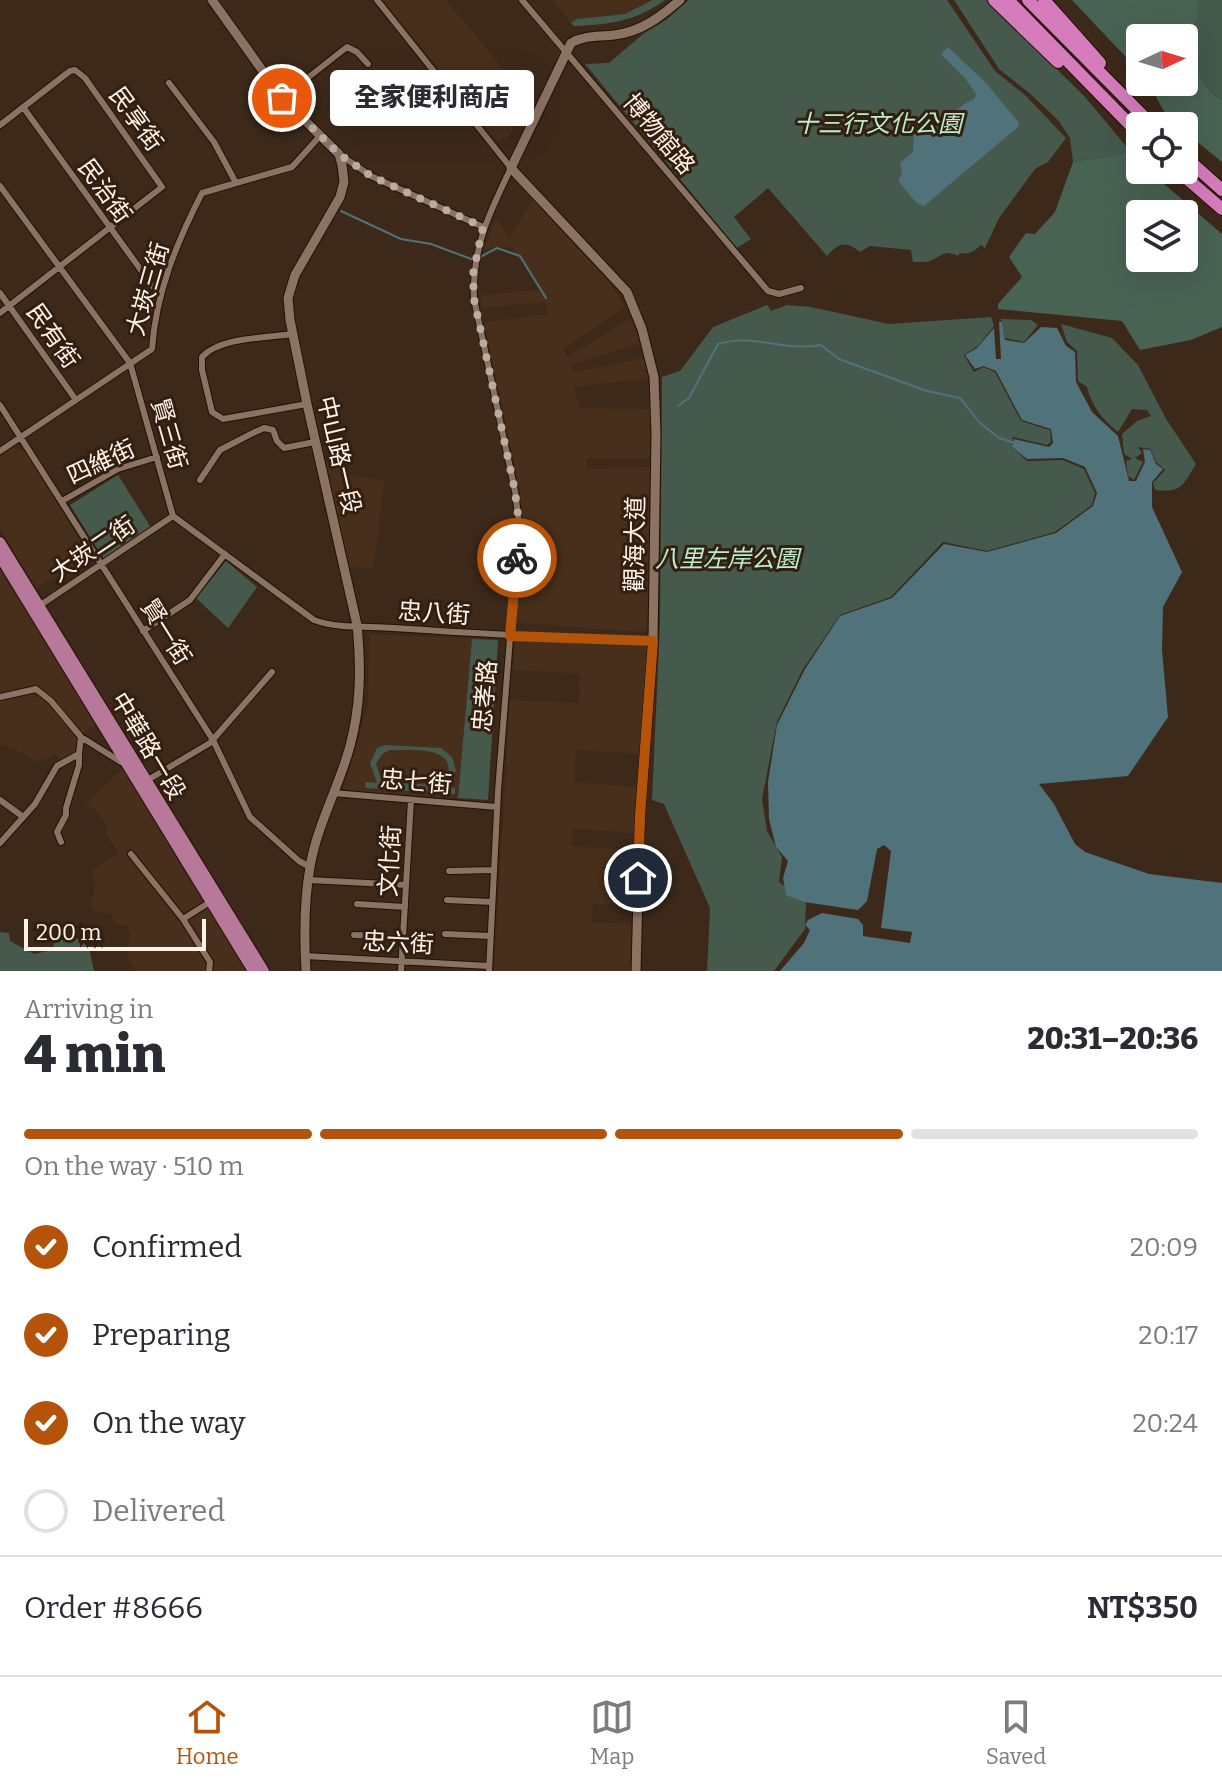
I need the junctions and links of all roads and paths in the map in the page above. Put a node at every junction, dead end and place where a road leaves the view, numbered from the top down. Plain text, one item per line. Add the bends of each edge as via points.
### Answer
1 (212, 0) edge
2 (377, 0) edge
3 (522, 0) edge
4 (680, 0) edge
5 (994, 0) edge
6 (1008, 0) edge
7 (1028, 0) edge
8 (1044, 0) edge
9 (566, 52) junction
10 (368, 64) dead end
11 (169, 83) dead end
12 (1094, 88) junction
13 (282, 98) junction
14 (23, 107) junction
15 (1138, 112) edge
16 (1142, 112) edge
17 (1126, 121) edge
18 (0, 125) edge
19 (320, 136) junction
20 (339, 154) junction
21 (511, 168) junction
22 (1198, 169) edge
23 (236, 183) junction
24 (1193, 184) edge
25 (0, 186) edge
26 (1222, 190) edge
27 (1222, 209) edge
28 (483, 227) junction
29 (109, 228) junction
30 (60, 268) junction
31 (801, 288) dead end
32 (0, 293) edge
33 (159, 295) junction
34 (9, 306) junction
35 (0, 313) edge
36 (293, 334) junction
37 (130, 363) junction
38 (76, 400) junction
39 (307, 404) junction
40 (0, 405) edge
41 (251, 413) junction
42 (255, 432) junction
43 (20, 438) junction
44 (315, 442) junction
45 (0, 451) edge
46 (157, 457) junction
47 (200, 480) dead end
48 (62, 501) junction
49 (173, 516) junction
50 (0, 542) edge
51 (225, 554) junction
52 (0, 557) edge
53 (103, 565) junction
54 (36, 608) junction
55 (357, 625) junction
56 (143, 631) junction
57 (510, 636) junction
58 (653, 641) junction
59 (272, 672) dead end
60 (0, 697) edge
61 (81, 737) junction
62 (213, 740) junction
63 (79, 754) junction
64 (128, 760) junction
65 (142, 783) junction
66 (333, 793) junction
67 (0, 800) edge
68 (411, 800) junction
69 (497, 807) junction
70 (22, 816) junction
71 (61, 842) dead end
72 (0, 843) edge
73 (131, 854) dead end
74 (310, 867) junction
75 (494, 870) junction
76 (449, 871) dead end
77 (309, 880) junction
78 (406, 885) junction
79 (447, 900) dead end
80 (210, 902) junction
81 (492, 902) junction
82 (357, 904) dead end
83 (405, 907) junction
84 (183, 919) junction
85 (445, 934) dead end
86 (354, 935) dead end
87 (490, 936) junction
88 (403, 937) junction
89 (305, 956) junction
90 (402, 961) junction
91 (489, 969) edge
92 (209, 971) edge
93 (253, 971) edge
94 (264, 971) edge
95 (306, 971) edge
96 (401, 971) edge
97 (636, 971) edge

1 - 13 street
2 - 21 street
3 - 9 street, 博物館路
4 - 9 street via 645,26 578,38
5 - 12 highway via 1073,78
6 - 12 highway
7 - 15 highway
8 - 16 highway
9 - 21 street, 忠孝路
9 - 31 street, 博物館路 via 768,291
10 - 13 street via 347,47
11 - 23 street via 214,142
12 - 17 highway
13 - 19 street
14 - 18 street
14 - 29 street, 民治街
14 - 29 street, 民享街 via 70,71 80,72 162,187
19 - 20 street
19 - 23 street via 292,167
20 - 28 street via 371,176
20 - 36 street, 中山路一段 via 344,182 340,197 290,286
21 - 28 street, 忠孝路
21 - 58 street, 觀海大道 via 627,292 642,329 654,377 656,433
22 - 26 highway
23 - 33 street, 大崁三街 via 202,193
24 - 27 highway
25 - 30 street, 賢三街
28 - 57 street, 忠孝路 via 473,274 474,299 519,523
29 - 30 street
29 - 33 street, 民治街
30 - 34 street
30 - 37 street, 賢三街
32 - 34 street, 民有街
33 - 37 street, 大崁三街 via 152,349
34 - 35 street
34 - 38 street, 民有街
36 - 39 street, 中山路一段
36 - 41 street via 227,342 202,357 214,415 223,419
37 - 38 street, 大崁三街
37 - 46 street, 賢三街
38 - 43 street, 大崁三街
39 - 41 street
39 - 44 street, 中山路一段
40 - 43 street, 賢一街
41 - 42 street
42 - 44 street via 273,430 284,448
42 - 47 street via 220,450
43 - 45 street, 大崁三街
43 - 48 street, 賢一街
44 - 55 street, 中山路一段
46 - 48 street, 四維街 via 118,469
46 - 49 street, 賢三街
48 - 53 street, 賢一街
49 - 51 street
49 - 53 street, 大崁二街
50 - 54 main road, 中華路一段
51 - 55 street via 314,620 329,626
51 - 56 street via 190,600
52 - 54 main road, 中華路一段
53 - 54 street, 大崁二街
53 - 56 street, 賢一街
54 - 64 main road, 中華路一段
55 - 57 street, 忠八街
55 - 66 street, 中山路一段 via 361,686 350,748
56 - 62 street, 賢一街
57 - 58 street, 忠八街
57 - 69 street, 忠孝路
58 - 97 street, 觀海大道
59 - 62 street
60 - 61 street via 36,689
61 - 63 street
61 - 64 street via 121,762
62 - 65 street
62 - 74 street, 賢一街 via 250,817
63 - 70 street via 57,766
63 - 71 street via 66,815 57,832
64 - 65 main road, 中華路一段
65 - 80 main road, 中華路一段
65 - 94 main road, 中華路一段
66 - 68 street, 忠七街
66 - 74 street, 中山路一段
67 - 70 street
68 - 69 street, 忠七街
68 - 78 street, 文化街
69 - 75 street, 忠孝路
70 - 72 street
73 - 84 street
74 - 77 street, 中山路一段
75 - 76 street
75 - 81 street, 忠孝路
77 - 78 street
77 - 89 street, 中山路一段
78 - 83 street, 文化街
79 - 81 street
80 - 84 street
80 - 93 main road, 中華路一段
81 - 87 street, 忠孝路
82 - 83 street
83 - 88 street, 文化街
84 - 92 street via 210,962
85 - 87 street
86 - 88 street
87 - 91 street, 忠孝路
88 - 90 street, 文化街
89 - 90 street, 忠六街
89 - 95 street, 中山路一段
90 - 91 street, 忠六街
90 - 96 street, 文化街

